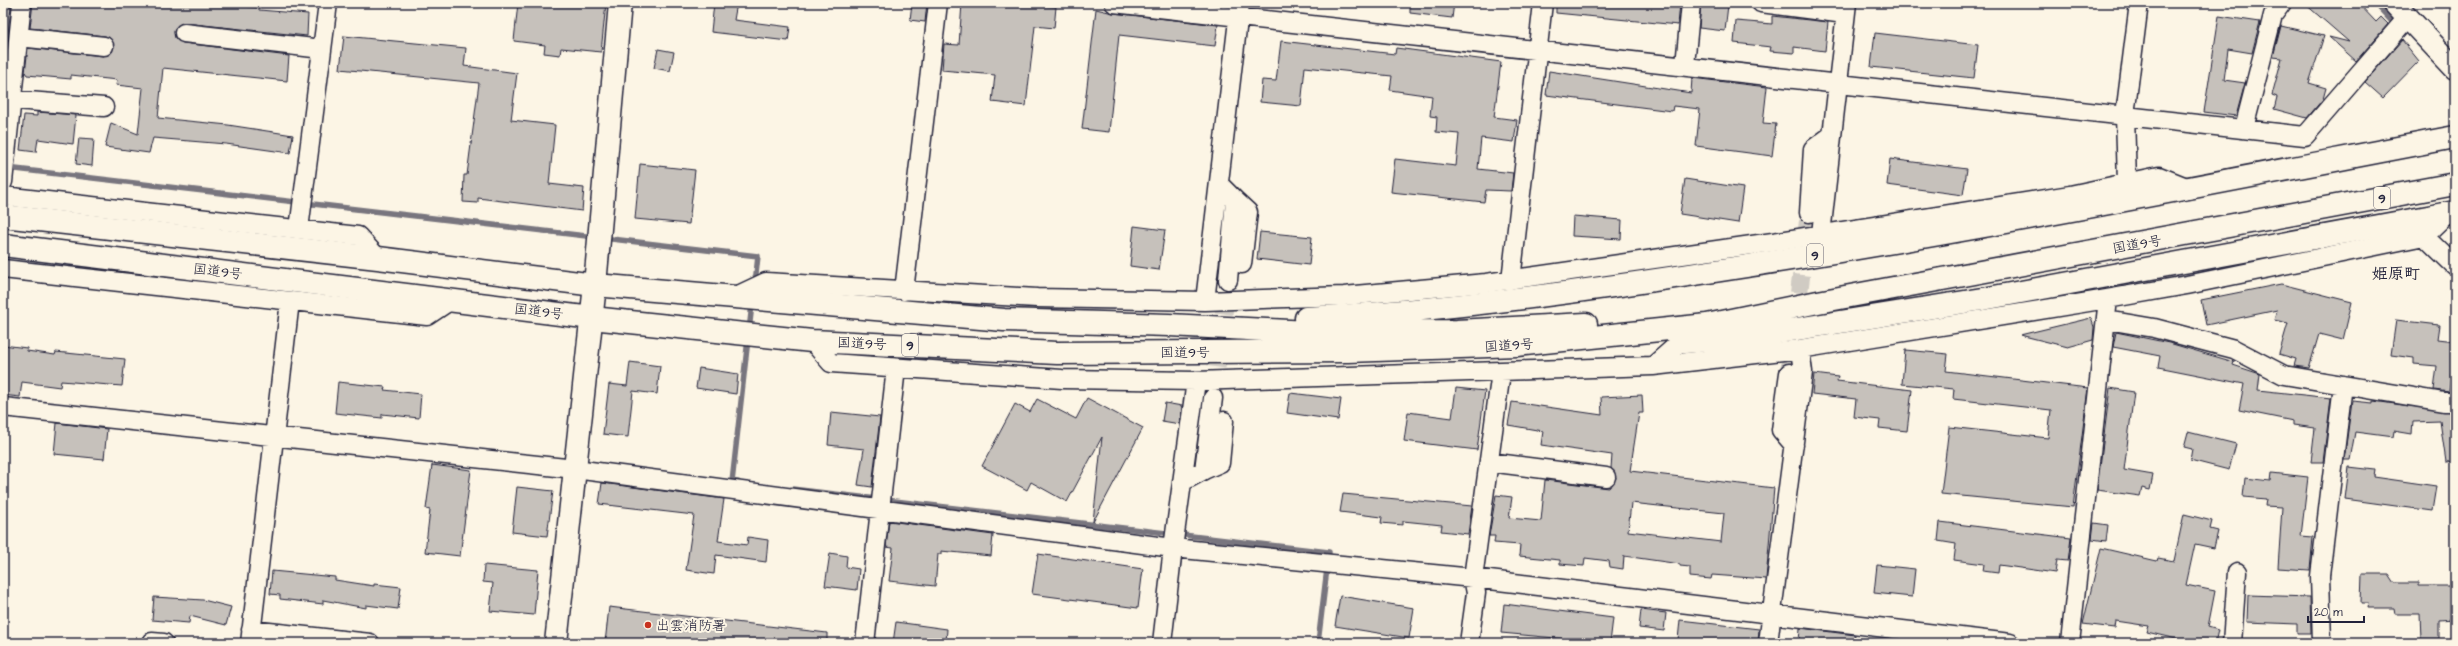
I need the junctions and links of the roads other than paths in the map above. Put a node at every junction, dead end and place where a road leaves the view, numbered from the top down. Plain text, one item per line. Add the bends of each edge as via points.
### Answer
1 (22, 3) edge
2 (328, 3) edge
3 (620, 3) edge
4 (938, 3) edge
5 (1114, 3) edge
6 (1543, 3) edge
7 (1690, 3) edge
8 (1761, 3) edge
9 (2138, 3) edge
10 (2282, 3) edge
11 (1846, 8) edge
12 (1239, 10) edge
13 (2401, 10) edge
14 (184, 33) dead end
15 (19, 37) junction
16 (104, 46) dead end
17 (322, 49) junction
18 (1539, 49) junction
19 (1685, 65) junction
20 (2455, 68) edge
21 (1838, 82) junction
22 (7, 99) edge
23 (104, 107) dead end
24 (2125, 115) junction
25 (2244, 128) junction
26 (1832, 135) junction
27 (2455, 137) edge
28 (3, 182) edge
29 (2127, 183) junction
30 (1219, 184) junction
31 (2455, 184) edge
32 (2189, 188) junction
33 (3, 196) edge
34 (1235, 200) junction
35 (133, 212) junction
36 (2451, 212) edge
37 (1809, 213) tunnel mouth
38 (1943, 214) junction
39 (3, 216) edge
40 (106, 228) junction
41 (299, 229) junction
42 (1821, 234) junction
43 (2424, 236) junction
44 (1910, 240) junction
45 (3, 245) edge
46 (2219, 254) junction
47 (378, 258) junction
48 (1660, 258) junction
49 (143, 262) junction
50 (1242, 264) dead end
51 (2455, 266) edge
52 (3, 269) edge
53 (1228, 280) tunnel mouth
54 (1511, 280) junction
55 (112, 282) junction
56 (1637, 283) junction
57 (595, 285) junction
58 (2186, 285) junction
59 (904, 291) junction
60 (1037, 298) junction
61 (731, 299) junction
62 (1983, 299) junction
63 (2107, 299) junction
64 (451, 300) junction
65 (290, 301) junction
66 (1205, 301) junction
67 (1818, 302) junction
68 (592, 318) junction
69 (1004, 320) junction
70 (2107, 320) junction
71 (1958, 323) junction
72 (1168, 325) junction
73 (812, 340) junction
74 (1679, 343) junction
75 (1517, 345) junction
76 (1800, 349) junction
77 (1348, 352) junction
78 (1057, 353) junction
79 (1653, 366) junction
80 (896, 368) junction
81 (1501, 372) junction
82 (1789, 373) tunnel mouth
83 (1319, 376) junction
84 (1022, 377) junction
85 (1196, 381) junction
86 (2343, 385) junction
87 (1213, 398) tunnel mouth
88 (2455, 402) edge
89 (3, 407) edge
90 (1224, 422) dead end
91 (274, 437) junction
92 (1794, 445) junction
93 (1489, 462) junction
94 (575, 469) junction
95 (1204, 470) junction
96 (1606, 477) dead end
97 (1182, 482) junction
98 (880, 510) junction
99 (1173, 548) junction
100 (2237, 572) dead end
101 (1473, 578) junction
102 (1771, 614) junction
103 (251, 636) edge
104 (370, 643) edge
105 (556, 643) edge
106 (865, 643) edge
107 (1162, 643) edge
108 (1469, 643) edge
109 (1768, 643) edge
110 (2010, 643) edge
111 (2070, 643) edge
112 (2232, 643) edge
113 (2322, 643) edge

1 - 15 street
2 - 17 street
3 - 57 main road
4 - 59 street
5 - 12 street
6 - 18 street
7 - 19 street
8 - 11 street
9 - 24 street
10 - 25 street via 2273,15
11 - 21 street
12 - 18 street
12 - 30 street
13 - 20 main road
13 - 25 street via 2305,136
14 - 17 street
15 - 16 street
15 - 22 street
17 - 41 street
18 - 19 street
18 - 54 street
19 - 21 street
21 - 24 street
21 - 26 street
22 - 23 street
22 - 28 street
24 - 25 street
24 - 29 street
26 - 37 street via 1813,149
26 - 42 street
27 - 32 main road, 9
29 - 32 street via 2160,176
29 - 38 street via 2070,195
30 - 34 street
30 - 66 street
31 - 67 main road, 国道9号 / 9
32 - 44 main road, 9
33 - 35 street
34 - 50 street via 1248,212
34 - 53 street
35 - 40 street
35 - 41 street
36 - 43 street
36 - 46 main road, 9
38 - 42 street
38 - 44 street
39 - 40 main road, 国道9号 / 9
40 - 47 main road, 国道9号 / 9
41 - 47 street via 358,236
42 - 48 street
43 - 51 street
43 - 58 street
44 - 56 main road, 9
45 - 49 main road, 国道9号 / 9
46 - 58 street
46 - 62 main road, 9
47 - 57 main road, 国道9号 / 9
48 - 54 street
48 - 56 street
49 - 55 street
49 - 64 main road, 国道9号 / 9
52 - 55 street
54 - 66 street via 1344,296
55 - 65 street
56 - 72 main road, 9 via 1332,316
57 - 61 main road, 国道9号 / 9
57 - 68 main road
58 - 63 street
59 - 60 street
59 - 61 street via 766,282
60 - 66 street
60 - 69 street
61 - 69 main road, 国道9号 / 9
62 - 71 street
62 - 74 main road, 9 via 1748,337
63 - 70 street
63 - 71 street
64 - 65 street via 427,316
64 - 68 main road, 国道9号 / 9
65 - 91 street
67 - 72 main road, 国道9号 / 9 via 1648,320 1457,331 1308,332
67 - 75 main road, 国道9号 / 9 via 1707,326
68 - 73 main road, 国道9号 / 9
68 - 94 main road
69 - 72 main road, 国道9号 / 9
70 - 86 street via 2154,328 2234,349 2284,374
70 - 111 street
71 - 76 street
73 - 78 main road, 国道9号 / 9
73 - 80 street via 831,363
74 - 75 main road, 9 via 1595,349
74 - 79 street
75 - 77 main road, 国道9号 / 9
76 - 79 street
76 - 92 street via 1803,372
77 - 78 main road, 国道9号 / 9
77 - 83 street
78 - 84 street
79 - 81 street
80 - 84 street
80 - 98 street
81 - 83 street
81 - 93 street
82 - 92 street via 1781,430
83 - 85 street
84 - 85 street
85 - 97 street
86 - 88 street
86 - 113 street via 2320,576
87 - 95 street
89 - 91 street
90 - 95 street via 1220,462
91 - 94 street
91 - 103 street
92 - 102 street
93 - 96 street
93 - 101 street
94 - 98 street
94 - 105 main road
95 - 97 street
97 - 99 street
98 - 99 street
98 - 106 street
99 - 101 street
99 - 107 street
100 - 112 street
101 - 102 street
101 - 108 street via 1476,593
102 - 109 street
102 - 110 street
103 - 104 street

